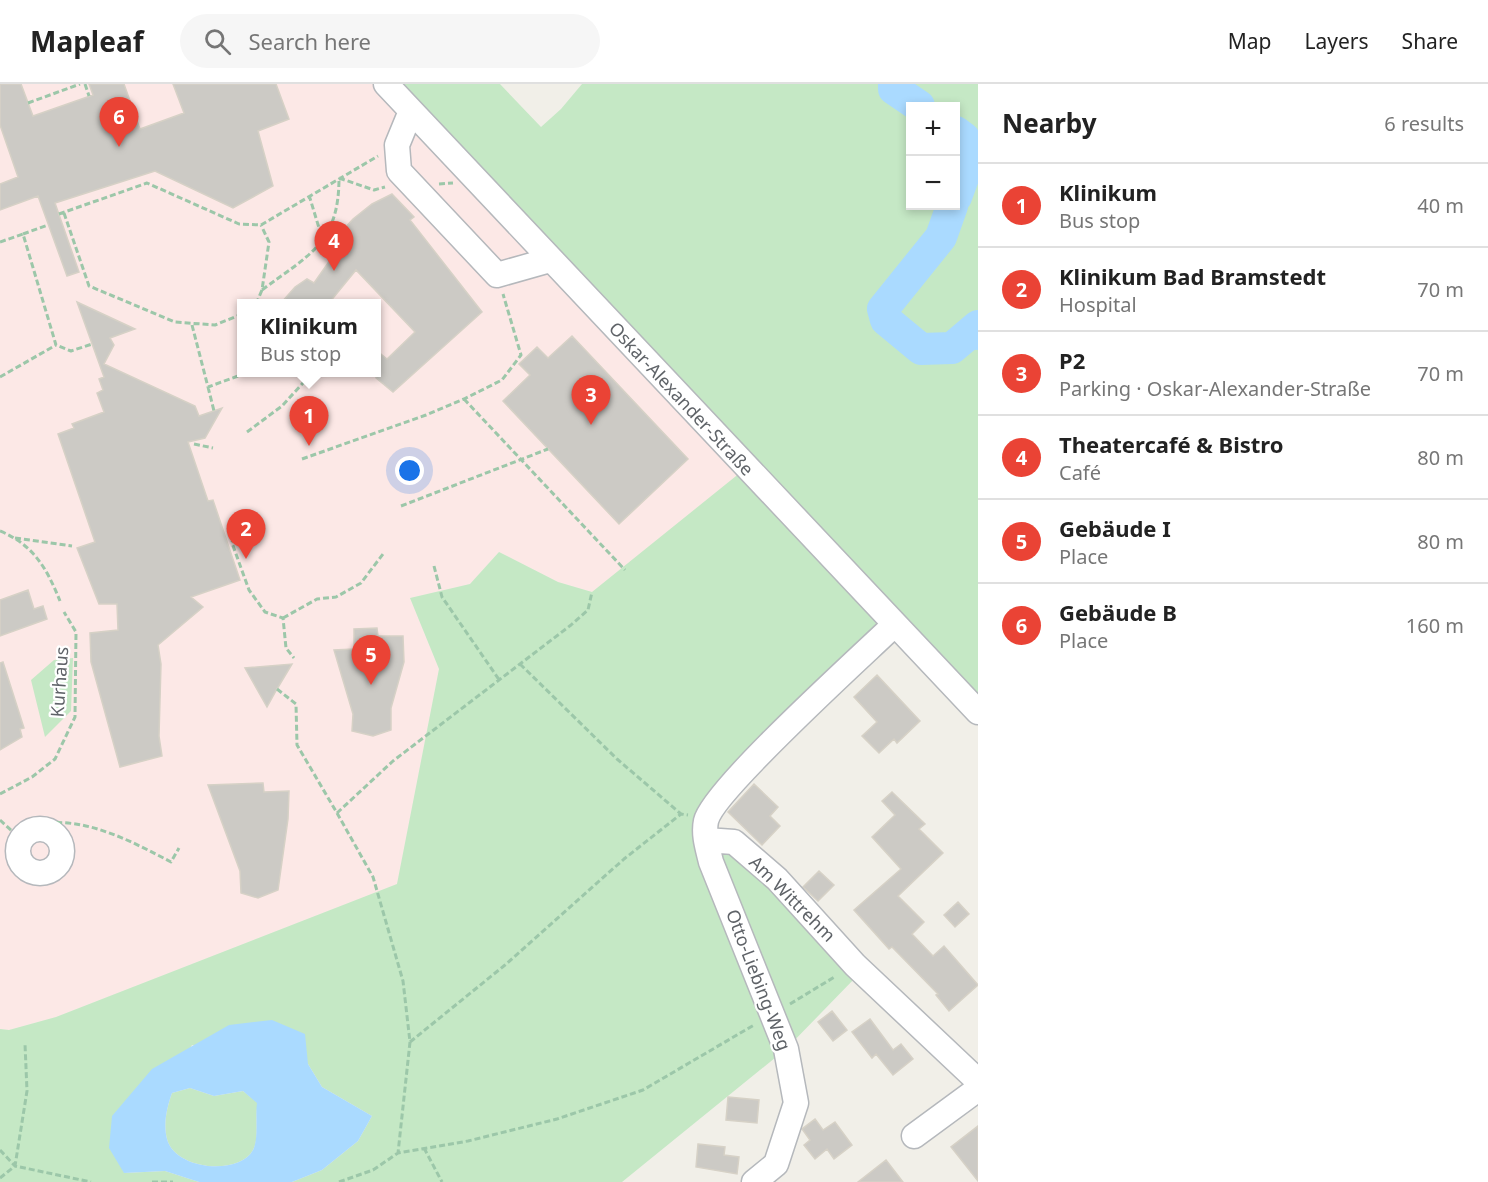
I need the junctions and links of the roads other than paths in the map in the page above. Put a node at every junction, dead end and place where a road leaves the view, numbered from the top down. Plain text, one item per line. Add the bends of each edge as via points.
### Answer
1 (386, 84) edge
2 (411, 111) junction
3 (550, 260) junction
4 (894, 625) junction
5 (978, 712) edge
6 (706, 830) junction
7 (977, 1083) edge
8 (914, 1136) dead end
9 (754, 1182) edge

1 - 2 street, Oskar-Alexander-Straße
2 - 3 street, Oskar-Alexander-Straße
2 - 3 street via 397,145 399,171 497,275
3 - 4 street, Oskar-Alexander-Straße
4 - 5 street, Oskar-Alexander-Straße
4 - 6 street via 750,765 719,800
6 - 7 street, Am Wittrehm via 734,842 777,879 855,965
6 - 9 street, Otto-Liebing-Weg via 711,862 786,1049 796,1103 776,1164
7 - 8 street

